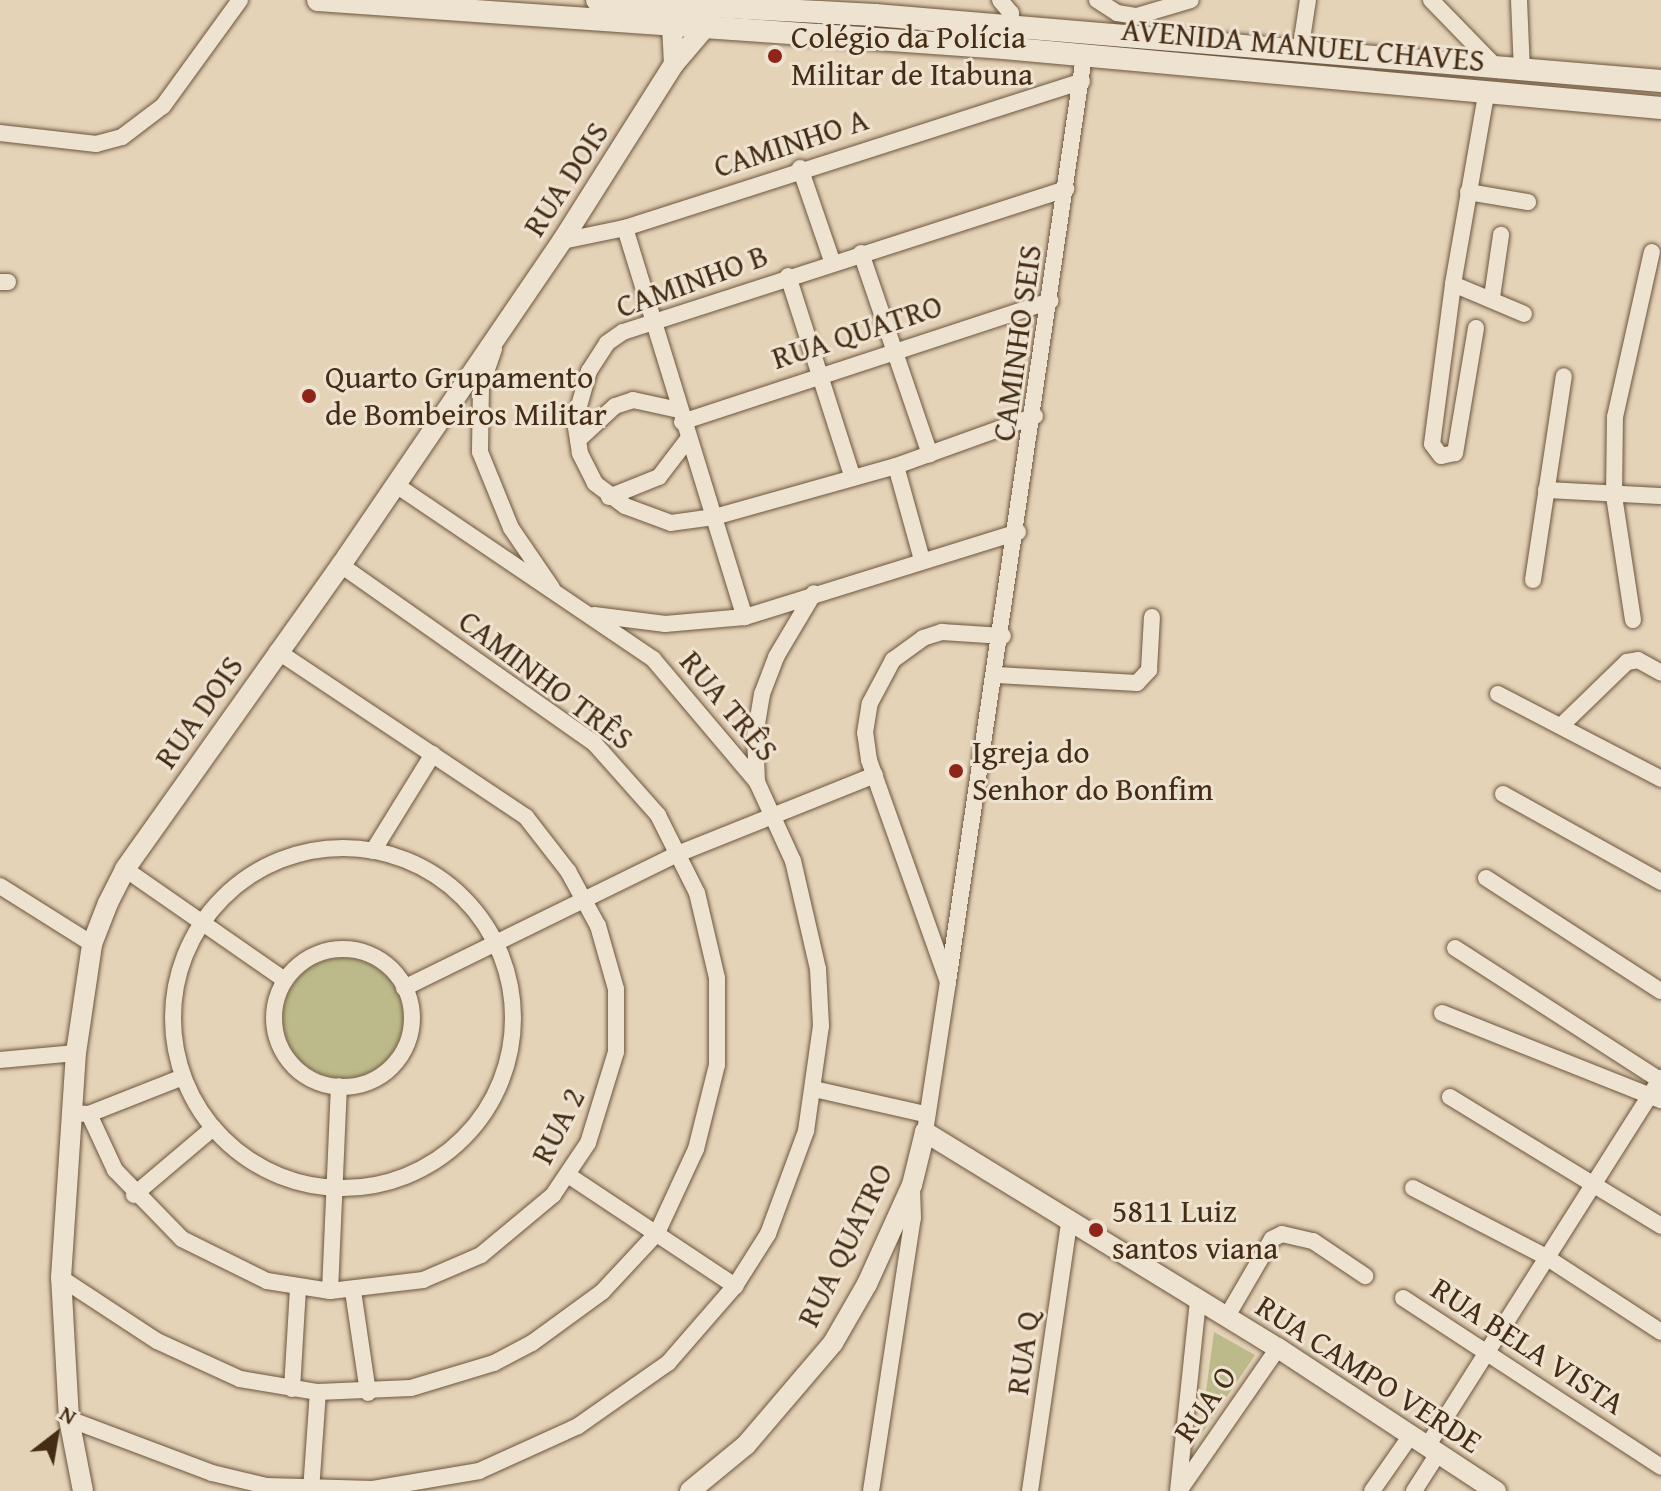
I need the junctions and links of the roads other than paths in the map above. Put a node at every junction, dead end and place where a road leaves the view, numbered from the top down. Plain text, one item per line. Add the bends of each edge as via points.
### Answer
1 (240, 0) edge
2 (318, 0) edge
3 (597, 0) edge
4 (1000, 0) edge
5 (1097, 0) edge
6 (1191, 0) edge
7 (1308, 0) edge
8 (1431, 0) edge
9 (1519, 0) edge
10 (685, 7) junction
11 (879, 8) edge
12 (1012, 26) junction
13 (672, 29) junction
14 (703, 30) junction
15 (879, 41) junction
16 (1004, 48) junction
17 (1300, 52) junction
18 (1084, 57) junction
19 (674, 64) junction
20 (1499, 70) junction
21 (1522, 72) junction
22 (1082, 81) junction
23 (1661, 81) edge
24 (1486, 95) junction
25 (1661, 108) edge
26 (0, 133) edge
27 (800, 168) junction
28 (1067, 189) junction
29 (1468, 192) junction
30 (1528, 202) dead end
31 (625, 228) junction
32 (1501, 235) dead end
33 (562, 241) junction
34 (1652, 252) dead end
35 (861, 253) junction
36 (832, 261) junction
37 (788, 276) junction
38 (1453, 284) junction
39 (1492, 297) junction
40 (1051, 301) junction
41 (1524, 314) dead end
42 (650, 319) junction
43 (1476, 328) dead end
44 (500, 331) junction
45 (894, 351) junction
46 (819, 375) junction
47 (1564, 376) dead end
48 (680, 416) junction
49 (1035, 416) junction
50 (688, 439) junction
51 (578, 440) junction
52 (930, 454) junction
53 (896, 466) junction
54 (853, 478) junction
55 (396, 485) junction
56 (1546, 490) junction
57 (1614, 496) junction
58 (1661, 496) edge
59 (609, 497) junction
60 (714, 517) junction
61 (1018, 532) junction
62 (922, 560) junction
63 (341, 565) junction
64 (1533, 580) dead end
65 (814, 593) junction
66 (558, 596) junction
67 (588, 614) junction
68 (745, 617) junction
69 (1152, 617) dead end
70 (1633, 620) dead end
71 (1003, 636) junction
72 (277, 651) junction
73 (1661, 673) edge
74 (997, 675) junction
75 (1498, 694) dead end
76 (1563, 724) junction
77 (433, 754) junction
78 (875, 775) junction
79 (1661, 779) edge
80 (757, 782) junction
81 (1503, 794) dead end
82 (775, 815) junction
83 (373, 851) junction
84 (680, 853) junction
85 (125, 869) junction
86 (1486, 878) dead end
87 (1661, 882) edge
88 (0, 886) edge
89 (584, 903) junction
90 (200, 923) junction
91 (496, 943) junction
92 (92, 944) junction
93 (1455, 948) dead end
94 (285, 980) junction
95 (948, 982) junction
96 (404, 988) junction
97 (1661, 991) edge
98 (1442, 1013) dead end
99 (76, 1053) junction
100 (0, 1060) edge
101 (183, 1077) junction
102 (339, 1086) junction
103 (1658, 1088) edge
104 (814, 1089) junction
105 (1450, 1097) dead end
106 (79, 1114) junction
107 (925, 1123) junction
108 (213, 1128) junction
109 (568, 1175) junction
110 (1594, 1184) junction
111 (912, 1185) junction
112 (335, 1188) junction
113 (1413, 1188) dead end
114 (134, 1195) junction
115 (1069, 1223) junction
116 (1661, 1226) edge
117 (657, 1233) junction
118 (1546, 1257) junction
119 (1365, 1276) dead end
120 (61, 1278) junction
121 (735, 1286) junction
122 (298, 1288) junction
123 (330, 1291) junction
124 (353, 1291) junction
125 (1403, 1298) dead end
126 (1198, 1301) junction
127 (1226, 1318) junction
128 (1661, 1332) edge
129 (1278, 1348) junction
130 (1489, 1353) junction
131 (292, 1389) junction
132 (318, 1392) junction
133 (368, 1393) junction
134 (69, 1419) junction
135 (1426, 1444) junction
136 (1661, 1467) edge
137 (311, 1490) edge
138 (83, 1491) edge
139 (690, 1491) edge
140 (871, 1491) edge
141 (1030, 1491) edge
142 (1178, 1491) edge
143 (1372, 1491) edge
144 (1414, 1491) edge
145 (1496, 1491) edge

1 - 26 street via 173,94 145,123 122,137 96,144
2 - 13 main road, AVENIDA MANUEL CHAVES
3 - 10 main road, AVENIDA MANUEL CHAVES
4 - 12 street via 1011,13
5 - 6 street via 1117,13 1137,16
7 - 17 street
8 - 20 street
9 - 21 street
10 - 11 main road, AVENIDA MANUEL CHAVES
10 - 13 street
11 - 12 main road, AVENIDA MANUEL CHAVES
11 - 15 street
12 - 16 street
12 - 17 main road, AVENIDA MANUEL CHAVES
13 - 14 main road, AVENIDA MANUEL CHAVES
13 - 19 street
14 - 15 main road, AVENIDA MANUEL CHAVES
14 - 19 street, RUA DOIS
15 - 16 main road, AVENIDA MANUEL CHAVES
16 - 18 main road, AVENIDA MANUEL CHAVES
17 - 20 main road, AVENIDA MANUEL CHAVES
18 - 22 street, CAMINHO SEIS
18 - 24 main road, AVENIDA MANUEL CHAVES
19 - 33 street, RUA DOIS
20 - 21 main road, AVENIDA MANUEL CHAVES
21 - 23 main road, AVENIDA MANUEL CHAVES
22 - 27 street, CAMINHO A
22 - 28 street, CAMINHO SEIS
24 - 25 main road, AVENIDA MANUEL CHAVES
24 - 29 street
27 - 31 street, CAMINHO A
27 - 36 street
28 - 35 street, CAMINHO B
28 - 40 street, CAMINHO SEIS
29 - 30 street
29 - 38 street
31 - 33 street, CAMINHO A
31 - 42 street
32 - 39 street
33 - 44 street, RUA DOIS
34 - 57 street via 1619,392
35 - 36 street, CAMINHO B
35 - 45 street
36 - 37 street, CAMINHO B
37 - 42 street, CAMINHO B
37 - 46 street
38 - 39 street
38 - 43 street via 1432,444 1437,455 1455,453
39 - 41 street
40 - 45 street, RUA QUATRO
40 - 49 street, CAMINHO SEIS
42 - 48 street
42 - 51 street, CAMINHO B via 607,343 589,371 577,402
44 - 55 street, RUA DOIS
44 - 66 street via 481,386 480,452 511,528
45 - 46 street, RUA QUATRO
45 - 52 street
46 - 48 street, RUA QUATRO
46 - 54 street
47 - 56 street
48 - 50 street
48 - 51 street via 633,400 615,406
49 - 52 street, CAMINHO B
49 - 61 street, CAMINHO SEIS
50 - 59 street via 659,477
50 - 60 street
51 - 59 street, CAMINHO B via 586,466
52 - 53 street, CAMINHO B
53 - 54 street, CAMINHO B
53 - 62 street
54 - 60 street, CAMINHO B
55 - 63 street, RUA DOIS
55 - 66 street, RUA TRÊS
56 - 57 street
56 - 64 street
57 - 58 street
57 - 70 street
59 - 60 street, CAMINHO B via 655,521
60 - 68 street
61 - 62 street
61 - 71 street, CAMINHO SEIS
62 - 65 street
63 - 72 street, RUA DOIS
63 - 84 street, CAMINHO TRÊS via 594,743 658,815
65 - 68 street
65 - 80 street via 781,647 762,694 755,736
66 - 67 street, RUA TRÊS
67 - 68 street via 665,624
67 - 80 street, RUA TRÊS via 663,668
69 - 74 street via 1149,670 1137,683
71 - 74 street, CAMINHO SEIS
71 - 78 street, CAMINHO SEIS via 942,632 907,646 893,660 870,703 865,733
72 - 77 street, RUA 2
72 - 85 street, RUA DOIS
73 - 76 street via 1630,661
74 - 95 street, CAMINHO SEIS
75 - 76 street
76 - 79 street
77 - 83 street
77 - 89 street, RUA 2 via 526,817 550,844
78 - 82 street
78 - 95 street, CAMINHO SEIS
80 - 82 street, RUA TRÊS
81 - 87 street
82 - 84 street
82 - 104 street, RUA TRÊS via 793,861 818,969 821,1026
83 - 90 street via 314,850 276,861 234,887
83 - 91 street via 411,862 445,883 474,910
84 - 89 street
84 - 117 street, CAMINHO TRÊS via 710,935 719,1036 709,1107 696,1149
85 - 90 street
85 - 92 street, RUA DOIS
86 - 97 street
88 - 92 street
89 - 91 street
89 - 109 street, RUA 2 via 608,957 618,1020 601,1114
90 - 94 street
90 - 101 street via 182,959 173,998 173,1038
91 - 96 street
91 - 112 street via 512,1000 512,1039 503,1077 485,1112 445,1155 411,1174 374,1185
92 - 99 street, RUA DOIS
93 - 103 street
94 - 96 street via 309,958 347,949 377,959
94 - 102 street via 274,1018 282,1049 302,1073
95 - 107 street, CAMINHO SEIS
96 - 102 street via 411,1018 400,1056 370,1081
98 - 103 street
99 - 100 street
99 - 106 street, RUA DOIS
101 - 106 street
101 - 108 street
102 - 112 street
103 - 110 street
104 - 107 street
104 - 121 street, RUA TRÊS via 806,1131 768,1234
105 - 110 street
106 - 114 street, RUA 2
106 - 120 street, RUA DOIS
107 - 111 street, RUA QUATRO
107 - 115 street, RUA CAMPO VERDE
108 - 112 street via 268,1170
108 - 114 street
109 - 117 street
109 - 124 street, RUA 2 via 532,1218 481,1255 423,1280
110 - 116 street
110 - 118 street
111 - 139 street, RUA QUATRO via 867,1284 833,1343 746,1445
111 - 140 street via 913,1218
112 - 123 street
113 - 118 street
114 - 122 street, RUA 2 via 209,1257
115 - 126 street, RUA CAMPO VERDE
115 - 141 street, RUA Q
117 - 121 street
117 - 133 street, CAMINHO TRÊS via 602,1292 532,1343 453,1377
118 - 128 street
118 - 130 street
119 - 127 street via 1313,1241 1282,1234 1272,1239
120 - 131 street, CAMINHO TRÊS via 199,1364
120 - 134 street, RUA DOIS
121 - 137 street, RUA TRÊS via 668,1363 578,1426 529,1451 479,1471 427,1483
122 - 123 street, RUA 2
122 - 131 street
123 - 124 street, RUA 2
124 - 133 street
125 - 130 street, RUA BELA VISTA
126 - 127 street, RUA CAMPO VERDE
126 - 142 street
127 - 129 street, RUA CAMPO VERDE
129 - 135 street, RUA CAMPO VERDE
129 - 142 street, RUA O
130 - 135 street
130 - 136 street, RUA BELA VISTA
131 - 132 street, CAMINHO TRÊS
132 - 133 street, CAMINHO TRÊS
132 - 137 street
134 - 137 street, RUA TRÊS via 212,1473
134 - 138 street, RUA DOIS
135 - 143 street
135 - 144 street
135 - 145 street, RUA CAMPO VERDE

